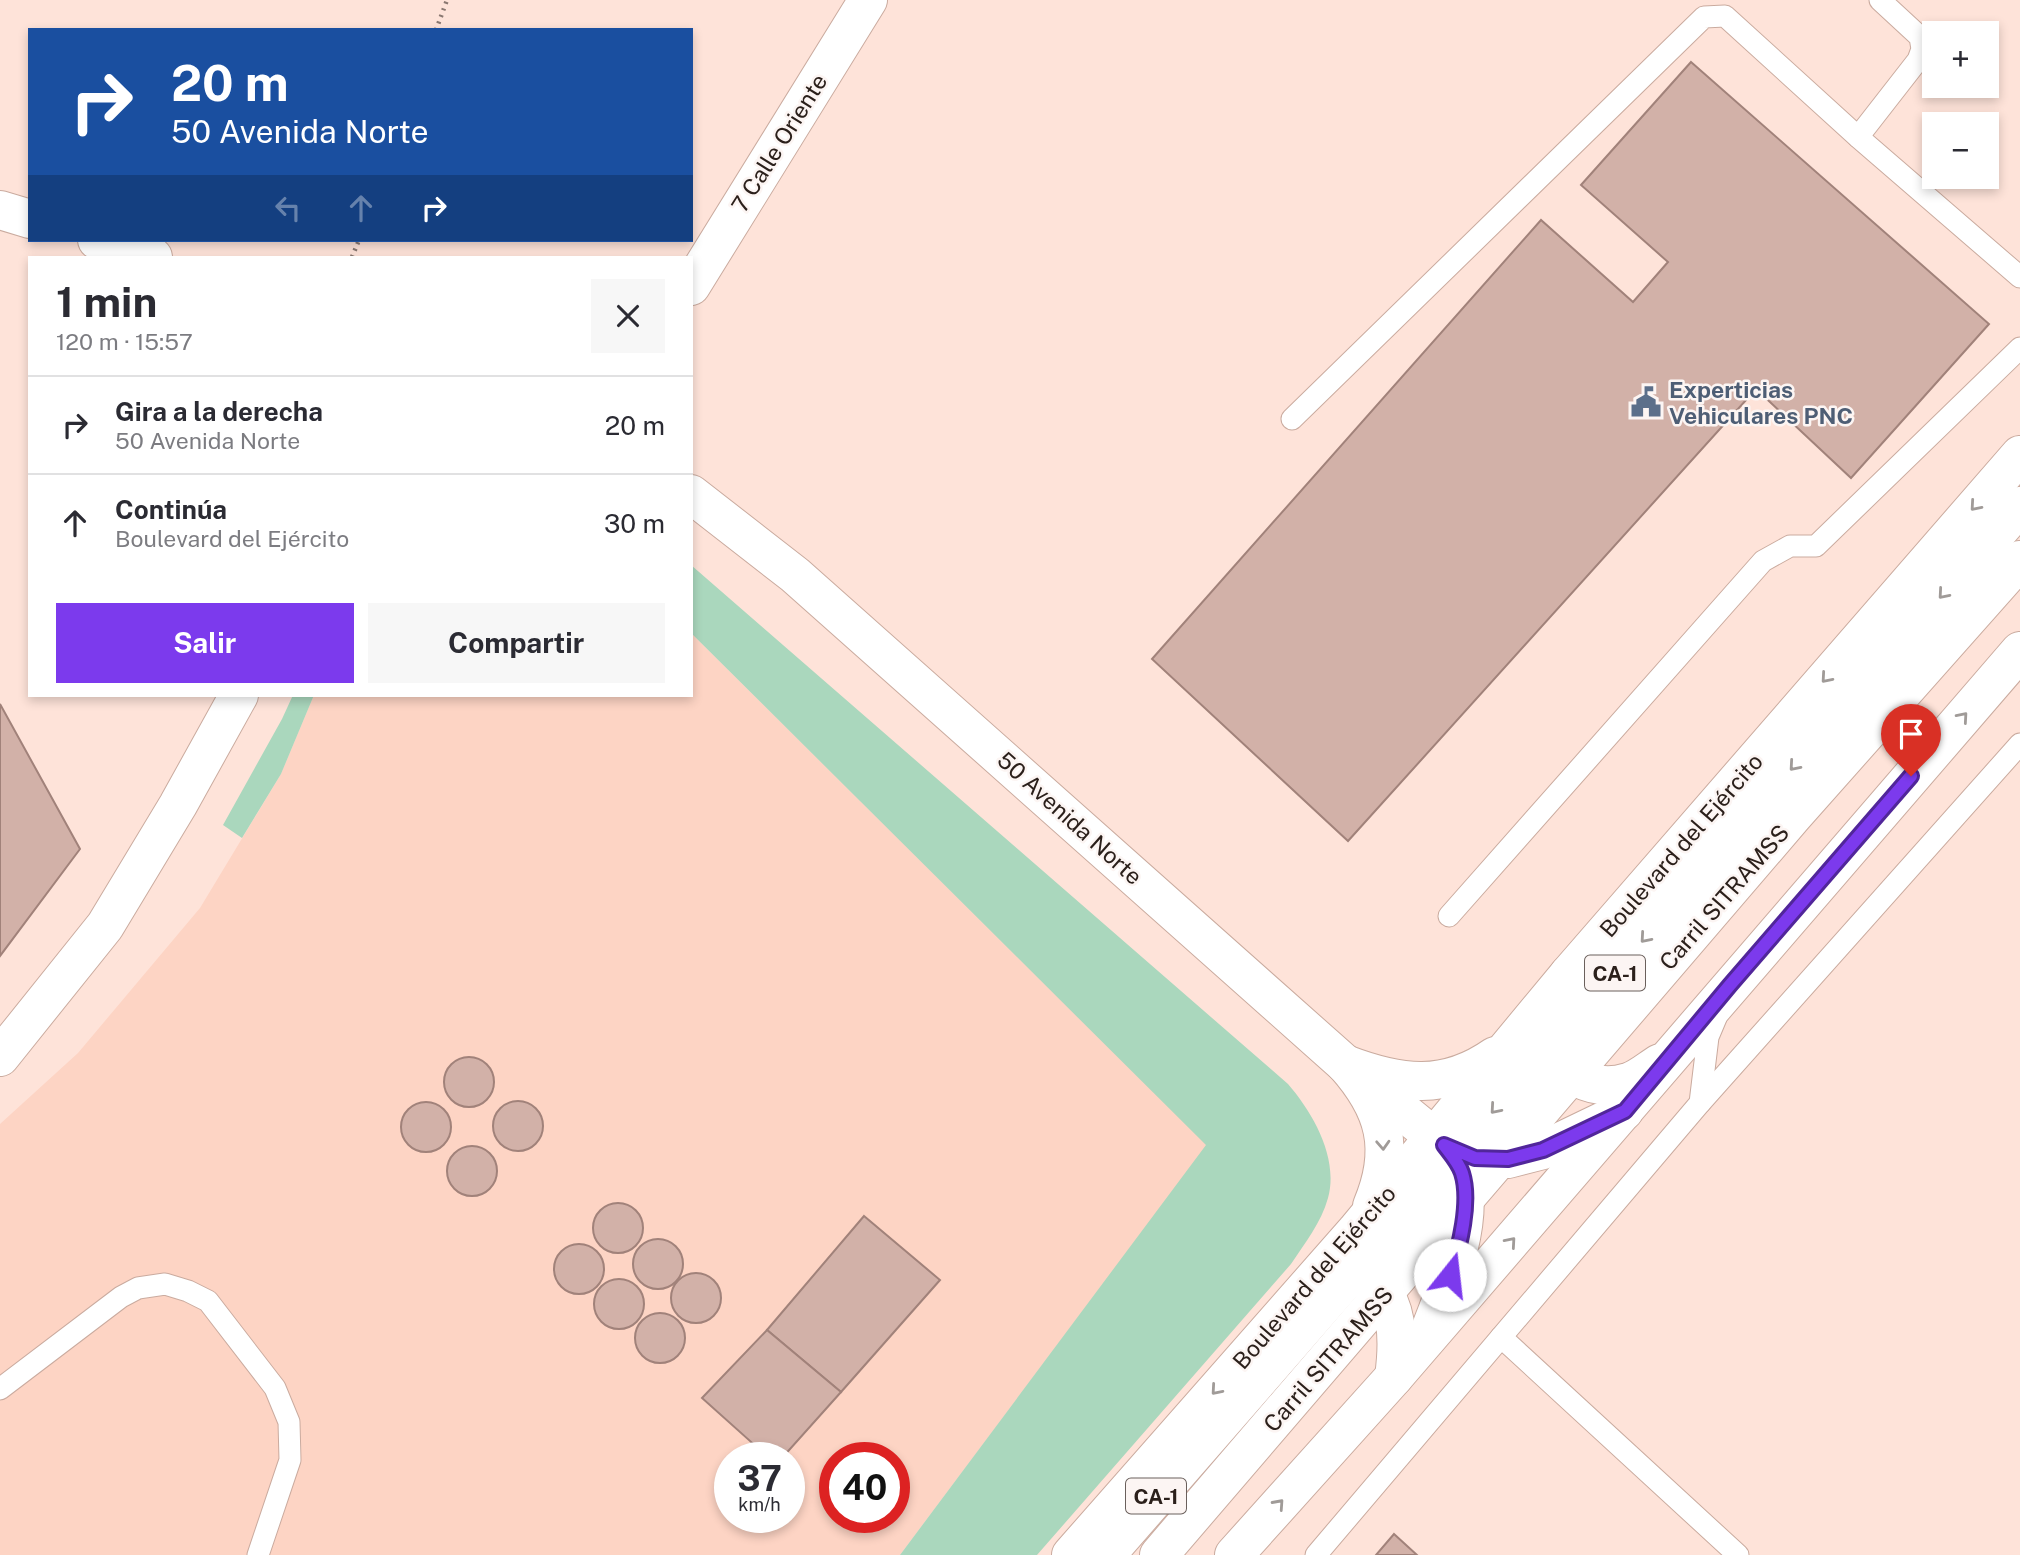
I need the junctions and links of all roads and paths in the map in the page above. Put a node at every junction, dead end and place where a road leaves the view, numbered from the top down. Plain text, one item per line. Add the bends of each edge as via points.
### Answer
1 (447, 0) edge
2 (868, 0) edge
3 (1880, 0) edge
4 (437, 28) edge
5 (1858, 137) junction
6 (0, 210) edge
7 (28, 218) edge
8 (104, 242) edge
9 (150, 256) edge
10 (2020, 276) edge
11 (693, 283) edge
12 (2020, 348) edge
13 (1292, 419) dead end
14 (2020, 455) edge
15 (693, 496) edge
16 (2020, 506) edge
17 (2020, 560) edge
18 (2020, 651) edge
19 (238, 697) edge
20 (2020, 744) edge
21 (1449, 916) dead end
22 (1569, 974) junction
23 (1730, 985) junction
24 (1509, 1047) junction
25 (1550, 1047) junction
26 (1672, 1054) junction
27 (0, 1057) edge
28 (1345, 1064) junction
29 (1700, 1103) junction
30 (1625, 1111) junction
31 (1447, 1148) junction
32 (1356, 1231) junction
33 (1349, 1276) junction
34 (1304, 1289) junction
35 (1501, 1337) junction
36 (1427, 1338) junction
37 (1394, 1377) junction
38 (0, 1388) edge
39 (258, 1555) edge
40 (1071, 1555) edge
41 (1105, 1555) edge
42 (1159, 1555) edge
43 (1234, 1555) edge
44 (1316, 1555) edge
45 (1738, 1555) edge

1 - 4 path
2 - 11 main road, 7 Calle Oriente
3 - 5 lane via 1920,37 1922,49
5 - 10 lane
5 - 13 lane via 1725,16 1704,16
6 - 7 main road
8 - 9 main road
12 - 21 lane via 1816,546 1790,546 1763,561
14 -> 22 main road, Boulevard del Ejército
15 - 28 main road, 50 Avenida Norte via 795,575
16 -> 25 main road, Boulevard del Ejército / CA-1
17 - 42 main road, Carril SITRAMSS via 1793,816
23 -> 18 main road
19 - 27 main road via 105,926
20 - 29 lane
22 - 24 main road, Boulevard del Ejército
22 - 25 main road via 1557,992 1546,1026
23 - 26 main road
23 - 29 lane via 1708,1038
24 - 28 main road via 1480,1066 1447,1078 1412,1082 1378,1077
24 - 31 main road, Boulevard del Ejército
25 - 26 main road via 1560,1067 1583,1082 1604,1085 1627,1083
25 -> 31 main road, Boulevard del Ejército / CA-1
26 - 30 main road
28 - 31 main road, 50 Avenida Norte
28 -> 32 main road via 1366,1087 1379,1115 1385,1145 1383,1175 1373,1205
29 - 35 lane
30 - 31 main road, 50 Avenida Norte via 1543,1150 1508,1159 1475,1158
36 -> 30 main road
31 - 32 main road, Boulevard del Ejército
31 - 33 main road, Boulevard del Ejército / CA-1
31 - 36 main road via 1462,1171 1462,1231
32 - 34 main road, Boulevard del Ejército
33 - 34 main road via 1329,1277
33 - 37 main road via 1379,1287 1394,1309 1398,1348
33 - 41 main road, Boulevard del Ejército / CA-1
34 -> 40 main road, Boulevard del Ejército
35 - 44 lane
35 - 45 lane
36 - 37 main road
43 -> 37 main road
38 - 39 lane via 138,1288 165,1284 208,1301 275,1388 289,1422 290,1460

